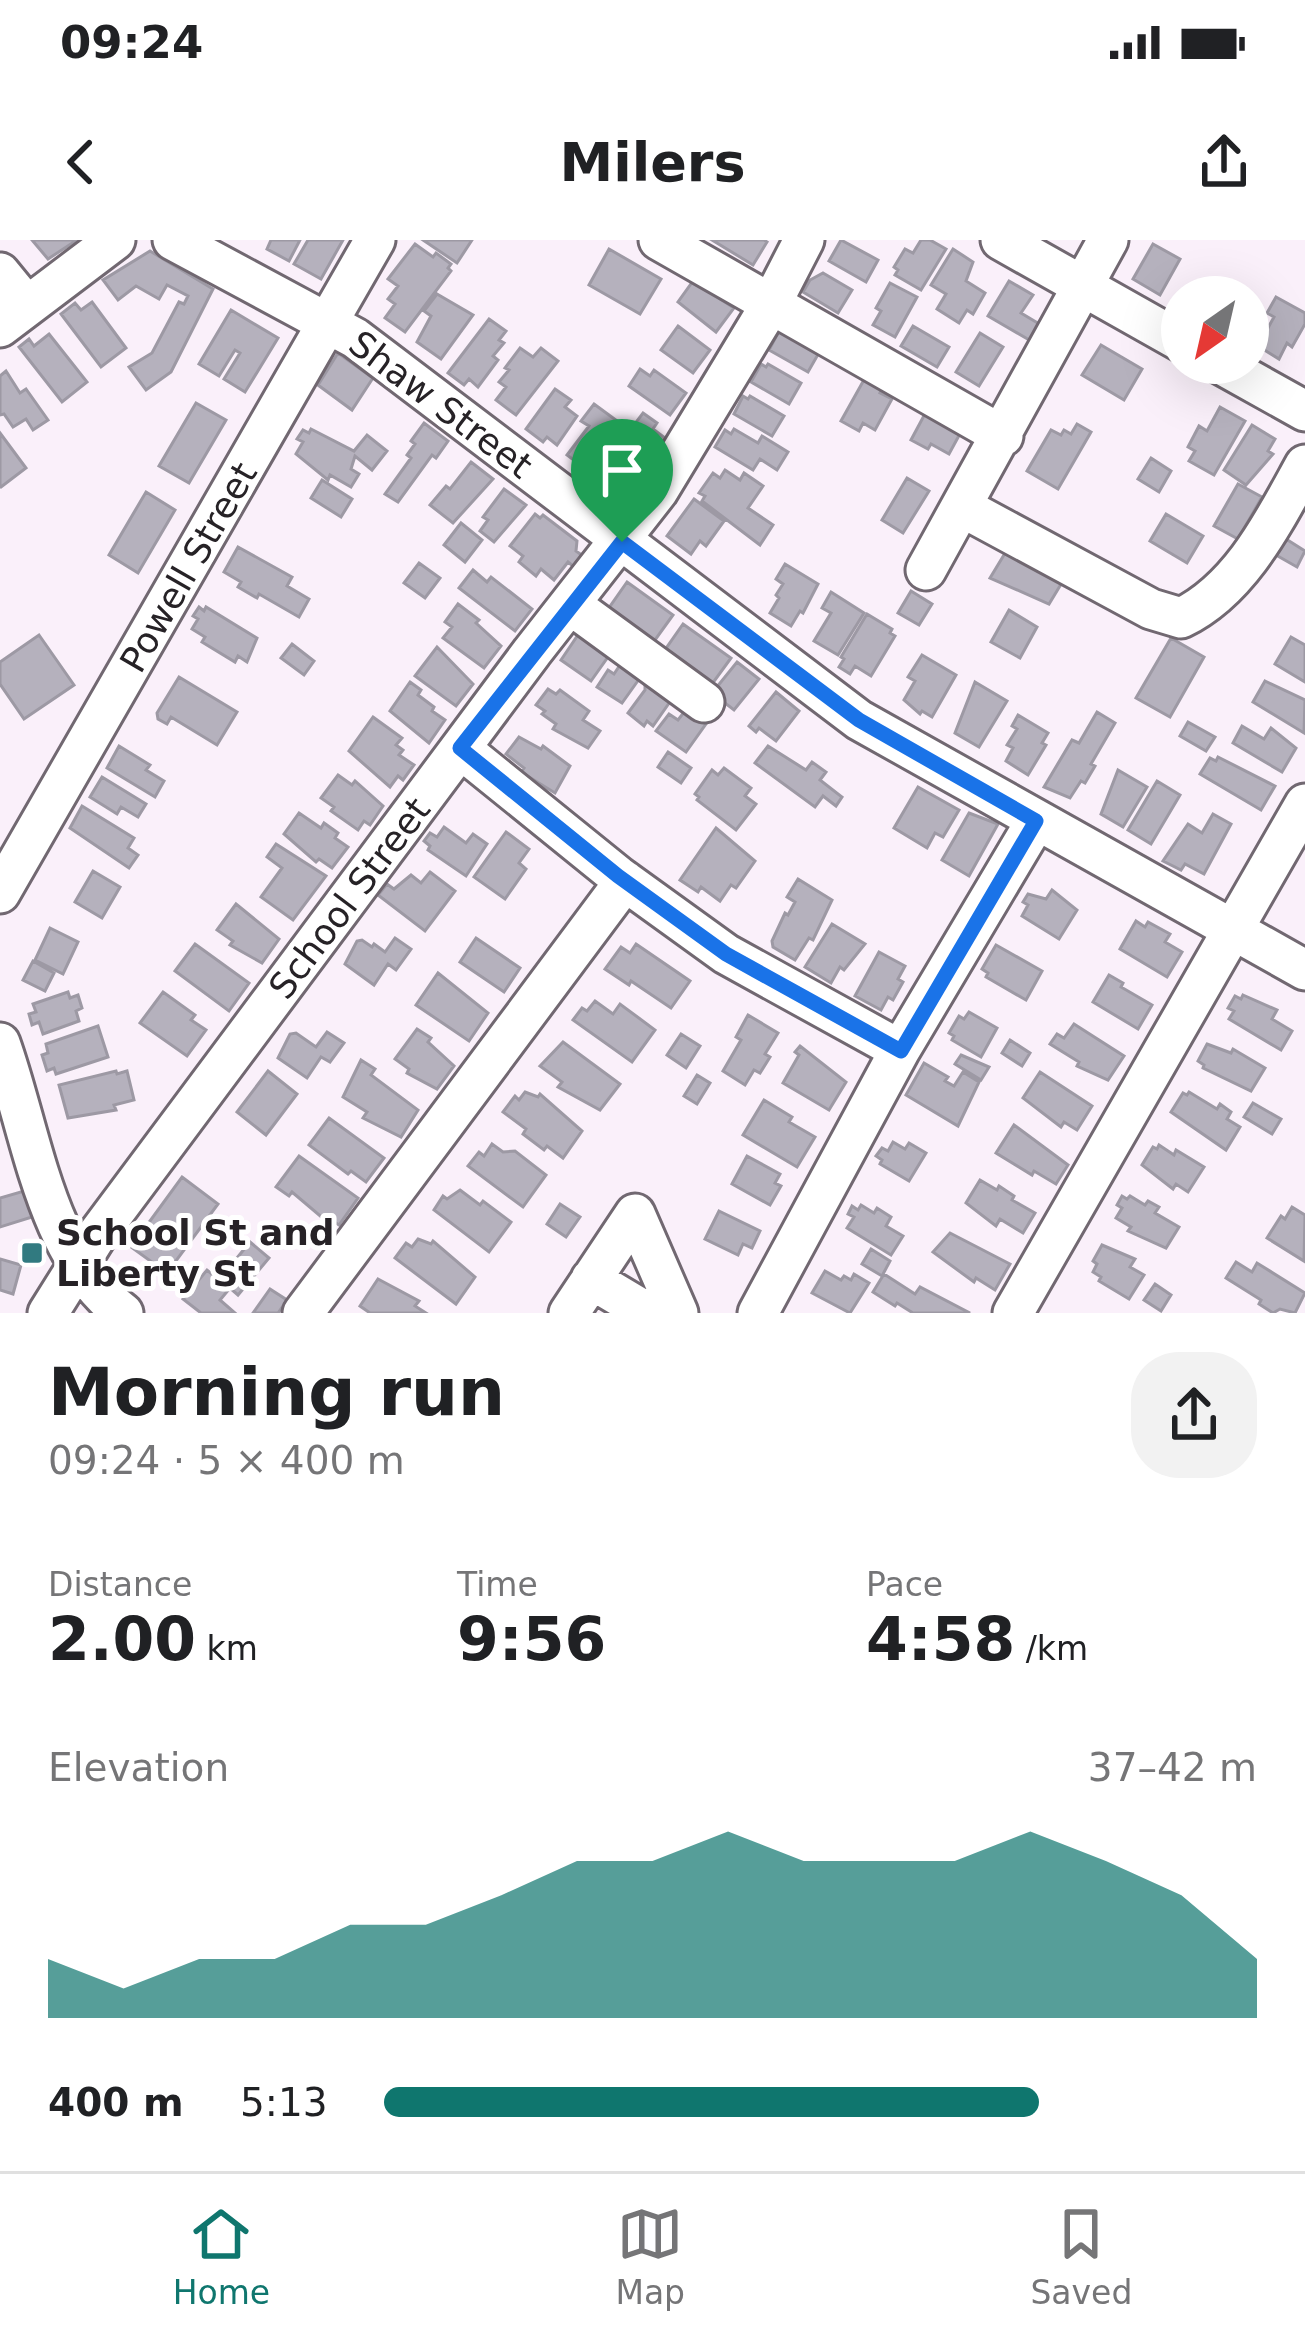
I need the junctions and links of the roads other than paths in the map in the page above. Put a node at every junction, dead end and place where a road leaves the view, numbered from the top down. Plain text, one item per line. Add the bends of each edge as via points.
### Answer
1 (115, 240) edge
2 (173, 240) edge
3 (375, 240) edge
4 (659, 240) edge
5 (804, 240) edge
6 (1001, 240) edge
7 (1108, 240) edge
8 (0, 273) edge
9 (1082, 286) junction
10 (771, 304) junction
11 (14, 317) edge
12 (329, 321) junction
13 (1161, 330) edge
14 (1257, 384) edge
15 (1305, 411) edge
16 (1003, 436) junction
17 (1305, 465) edge
18 (962, 507) junction
19 (622, 542) junction
20 (926, 570) dead end
21 (571, 605) junction
22 (704, 702) dead end
23 (460, 748) junction
24 (1305, 804) edge
25 (1036, 821) junction
26 (625, 881) junction
27 (0, 893) edge
28 (1234, 932) junction
29 (1305, 970) edge
30 (0, 1043) edge
31 (901, 1051) junction
32 (8, 1095) edge
33 (77, 1265) junction
34 (591, 1280) junction
35 (48, 1313) edge
36 (123, 1313) edge
37 (302, 1313) edge
38 (569, 1313) edge
39 (648, 1313) edge
40 (679, 1313) edge
41 (758, 1313) edge
42 (1013, 1313) edge

1 - 11 street
2 - 12 street, Shaw Street
3 - 12 street, Powell Street
4 - 10 street
5 - 10 street, School Street
6 - 9 street
7 - 9 street
8 - 11 street
9 - 13 street
9 - 16 street
10 - 16 street
10 - 19 street, School Street
12 - 19 street, Shaw Street
12 - 27 street, Powell Street
14 - 15 street
16 - 18 street
17 - 18 street via 1224,589 1181,618
18 - 20 street
19 - 21 street, School Street
19 - 25 street, Shaw Street via 859,720
21 - 22 street
21 - 23 street, School Street
23 - 26 street
23 - 33 street, School Street
24 - 28 street
25 - 28 street, Shaw Street
25 - 31 street
26 - 31 street via 726,954
26 - 37 street
28 - 29 street, Shaw Street
28 - 42 street
30 - 32 street
31 - 41 street
32 - 33 street
33 - 35 street, School Street
33 - 36 street
34 - 38 street
34 - 39 street
34 - 40 street via 635,1214

